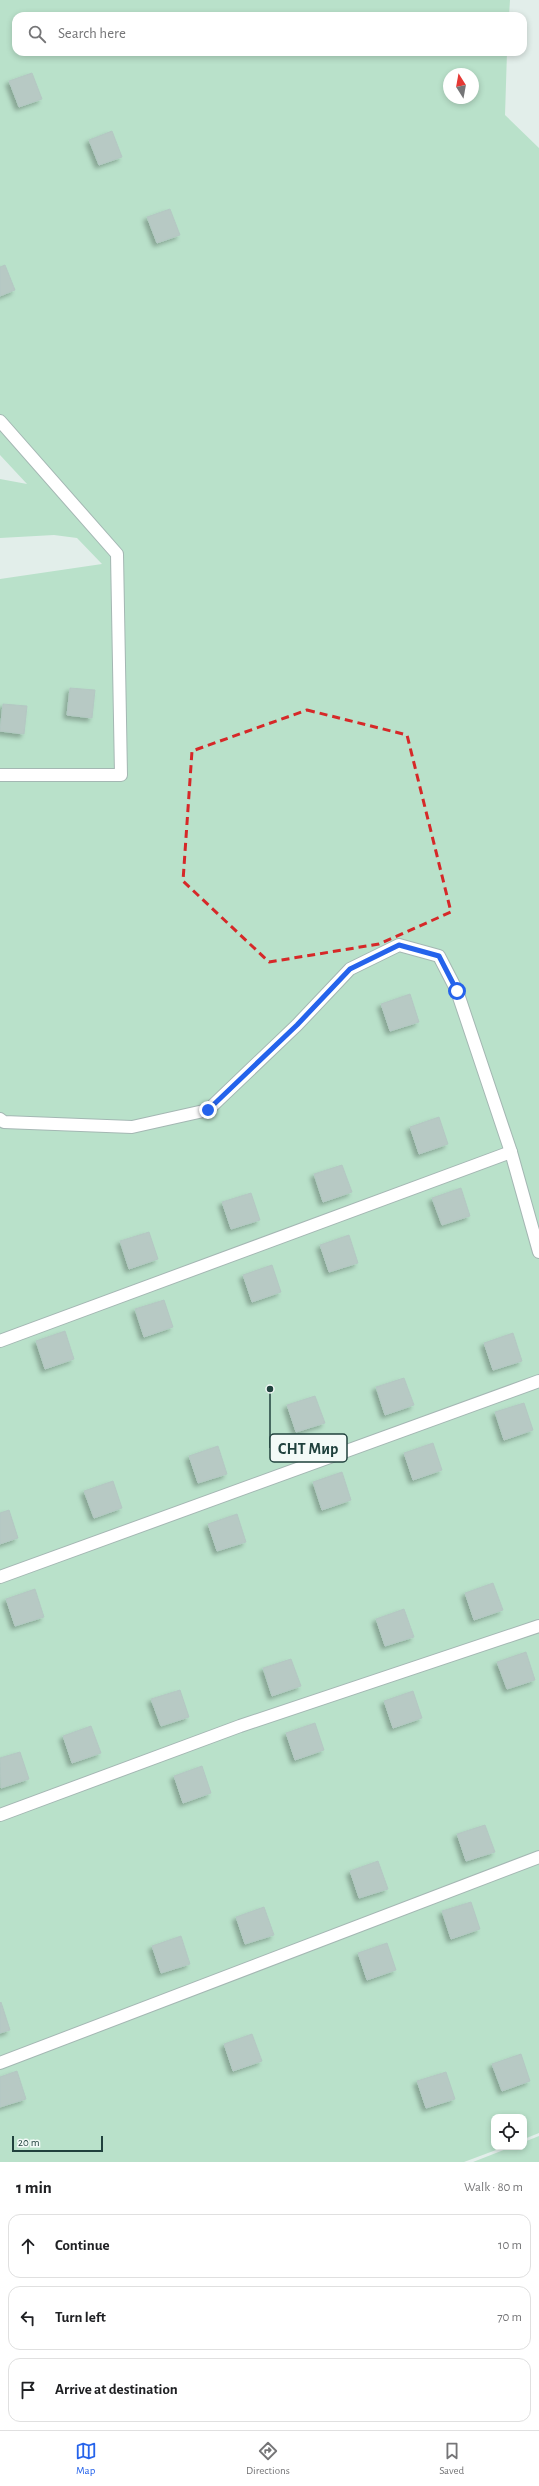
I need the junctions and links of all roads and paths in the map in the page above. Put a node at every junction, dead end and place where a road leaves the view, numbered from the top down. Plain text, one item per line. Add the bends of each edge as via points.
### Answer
1 (0, 421) edge
2 (0, 775) edge
3 (0, 1119) edge
4 (511, 1152) junction
5 (539, 1252) edge
6 (0, 1341) edge
7 (539, 1381) edge
8 (0, 1577) edge
9 (539, 1626) edge
10 (0, 1815) edge
11 (539, 1857) edge
12 (0, 2063) edge

1 - 2 street via 116,554 121,775
3 - 4 street via 4,1122 132,1127 208,1110 297,1025 350,969 399,945 439,956 457,991
4 - 5 street
4 - 6 street
7 - 8 street
9 - 10 street via 240,1726
11 - 12 street

